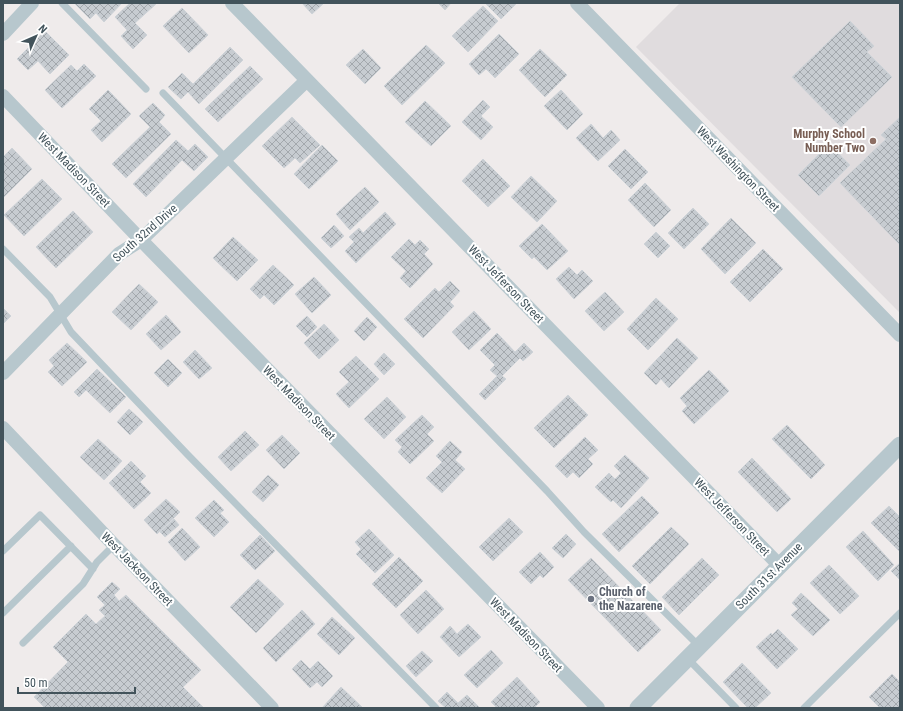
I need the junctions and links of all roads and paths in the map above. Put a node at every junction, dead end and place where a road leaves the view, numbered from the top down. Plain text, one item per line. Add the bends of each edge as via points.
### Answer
1 (32, 3) edge
2 (62, 3) edge
3 (232, 3) edge
4 (577, 3) edge
5 (3, 34) edge
6 (307, 80) junction
7 (146, 89) dead end
8 (163, 93) dead end
9 (3, 96) edge
10 (225, 158) junction
11 (141, 240) junction
12 (3, 249) edge
13 (60, 314) junction
14 (900, 335) edge
15 (3, 373) edge
16 (3, 428) edge
17 (900, 445) edge
18 (114, 545) junction
19 (71, 546) junction
20 (3, 551) edge
21 (780, 566) junction
22 (93, 569) junction
23 (3, 613) edge
24 (900, 613) edge
25 (23, 643) dead end
26 (693, 652) junction
27 (272, 708) edge
28 (436, 708) edge
29 (598, 708) edge
30 (638, 708) edge
31 (736, 708) edge
32 (804, 708) edge

1 - 5 street
2 - 7 lane
3 - 6 street, West Jefferson Street
4 - 14 street, West Washington Street
6 - 10 street, South 32nd Drive
6 - 21 street, West Jefferson Street
8 - 10 lane
9 - 11 street, West Madison Street
10 - 11 street, South 32nd Drive
10 - 26 lane via 547,491
11 - 13 street, South 32nd Drive via 119,254
11 - 29 street, West Madison Street
12 - 13 lane via 50,297
13 - 15 street, South 32nd Drive
13 - 28 lane via 76,338
16 - 18 street, West Jackson Street
17 - 21 street, South 31st Avenue
18 - 22 lane
18 - 27 street, West Jackson Street
19 - 20 lane via 40,515
19 - 22 lane
19 - 23 lane
21 - 26 street, South 31st Avenue
22 - 25 lane via 83,584
24 - 32 lane
26 - 30 street, South 31st Avenue
26 - 31 lane

